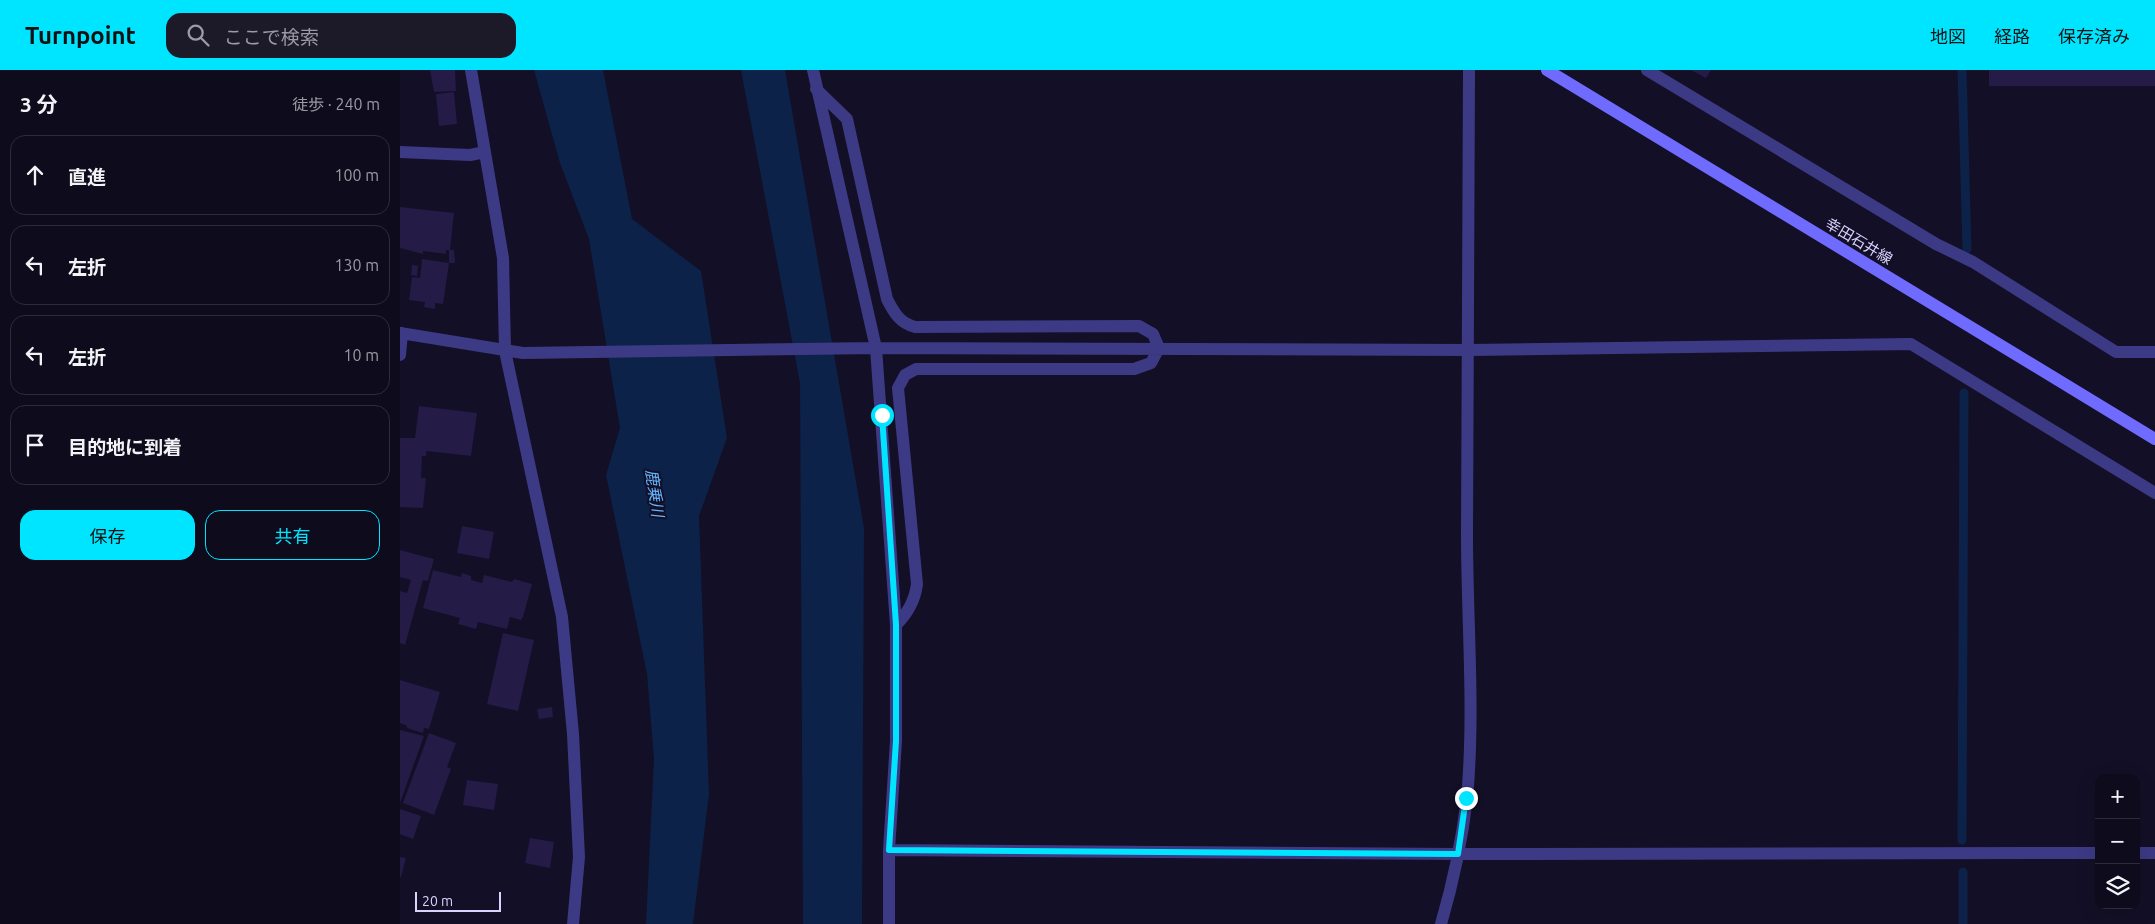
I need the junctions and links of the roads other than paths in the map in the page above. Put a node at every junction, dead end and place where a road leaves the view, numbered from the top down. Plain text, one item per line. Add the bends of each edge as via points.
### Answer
1 (471, 70) edge
2 (813, 70) edge
3 (1469, 70) edge
4 (1547, 70) edge
5 (1647, 70) edge
6 (816, 89) junction
7 (400, 152) edge
8 (485, 152) junction
9 (401, 333) edge
10 (876, 348) junction
11 (1159, 348) junction
12 (1470, 350) junction
13 (505, 351) junction
14 (2155, 352) edge
15 (400, 355) edge
16 (2155, 439) edge
17 (2155, 493) edge
18 (896, 625) junction
19 (889, 850) junction
20 (2095, 853) edge
21 (2140, 853) edge
22 (2155, 853) edge
23 (1458, 854) junction
24 (573, 924) edge
25 (889, 924) edge
26 (1441, 924) edge

1 - 8 street
2 - 6 street
3 - 12 street
4 - 16 main road, 幸田石井線
5 - 14 street via 1927,239 1973,262 2116,352
6 - 10 street
6 - 11 street via 847,118 887,299 905,324 915,327 1139,326 1153,334
7 - 8 street via 470,155
8 - 13 street via 503,258
9 - 13 street
9 - 15 street
10 - 11 street
10 - 13 street
10 - 18 street
11 - 12 street
11 - 18 street via 1151,362 1134,370 916,368 905,375 898,388 917,584 916,595 907,613
12 - 17 street via 1911,344
12 - 23 street via 1467,536 1469,740 1466,798
13 - 24 street via 562,617 573,734 579,858
18 - 19 street via 896,741
19 - 23 street
19 - 25 street
20 - 23 street
21 - 22 street
23 - 26 street

